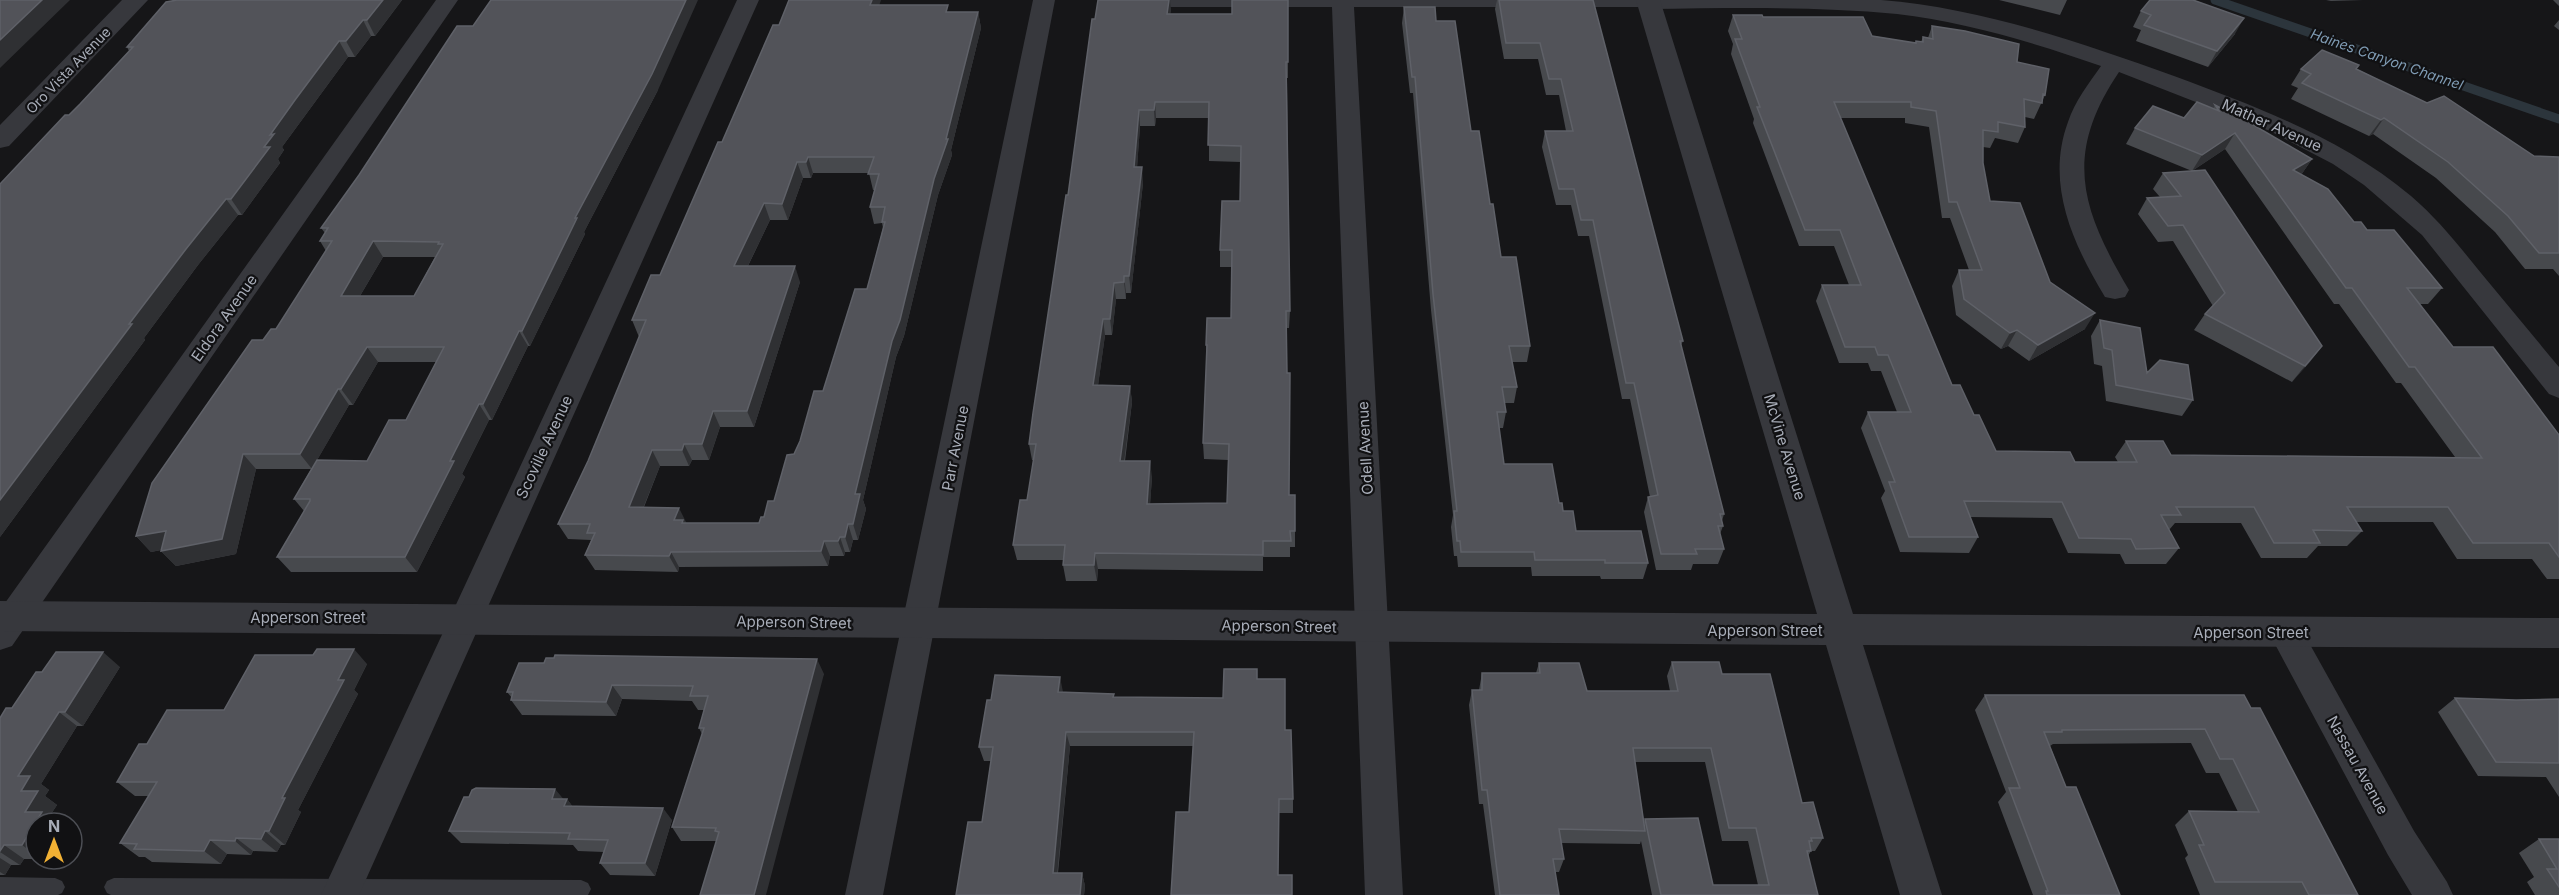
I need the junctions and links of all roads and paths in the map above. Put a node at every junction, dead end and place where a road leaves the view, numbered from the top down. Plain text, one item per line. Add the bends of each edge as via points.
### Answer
1 (136, 0) edge
2 (447, 0) edge
3 (748, 0) edge
4 (1044, 0) edge
5 (1119, 0) edge
6 (1337, 1) edge
7 (1648, 1) edge
8 (1897, 4) edge
9 (2115, 62) junction
10 (0, 140) edge
11 (2115, 290) dead end
12 (2559, 387) edge
13 (466, 618) junction
14 (5, 622) edge
15 (919, 623) junction
16 (1372, 627) junction
17 (1841, 630) junction
18 (2286, 633) junction
19 (2559, 633) edge
20 (0, 886) edge
21 (55, 887) dead end
22 (114, 887) dead end
23 (582, 889) dead end
24 (341, 892) edge
25 (864, 895) edge
26 (1384, 895) edge
27 (1921, 895) edge
28 (2434, 895) edge

1 - 10 street, Oro Vista Avenue
2 - 14 street, Eldora Avenue
3 - 13 street, Scoville Avenue
4 - 15 street, Parr Avenue
5 - 6 street, Mather Avenue
6 - 7 street, Mather Avenue
6 - 16 street, Odell Avenue
7 - 8 street, Mather Avenue
7 - 17 street, McVine Avenue
8 - 9 street, Mather Avenue via 2011,30
9 - 11 street via 2079,123 2071,187 2087,238
9 - 12 street, Mather Avenue via 2283,127 2380,183 2431,229
13 - 14 street, Apperson Street
13 - 15 street, Apperson Street
13 - 24 street, Scoville Avenue
15 - 16 street, Apperson Street
15 - 25 street, Parr Avenue
16 - 17 street, Apperson Street
16 - 26 street, Odell Avenue
17 - 18 street, Apperson Street
17 - 27 street, McVine Avenue
18 - 19 street, Apperson Street
18 - 28 street, Nassau Avenue via 2401,843
20 - 21 lane
22 - 24 lane
23 - 24 lane

